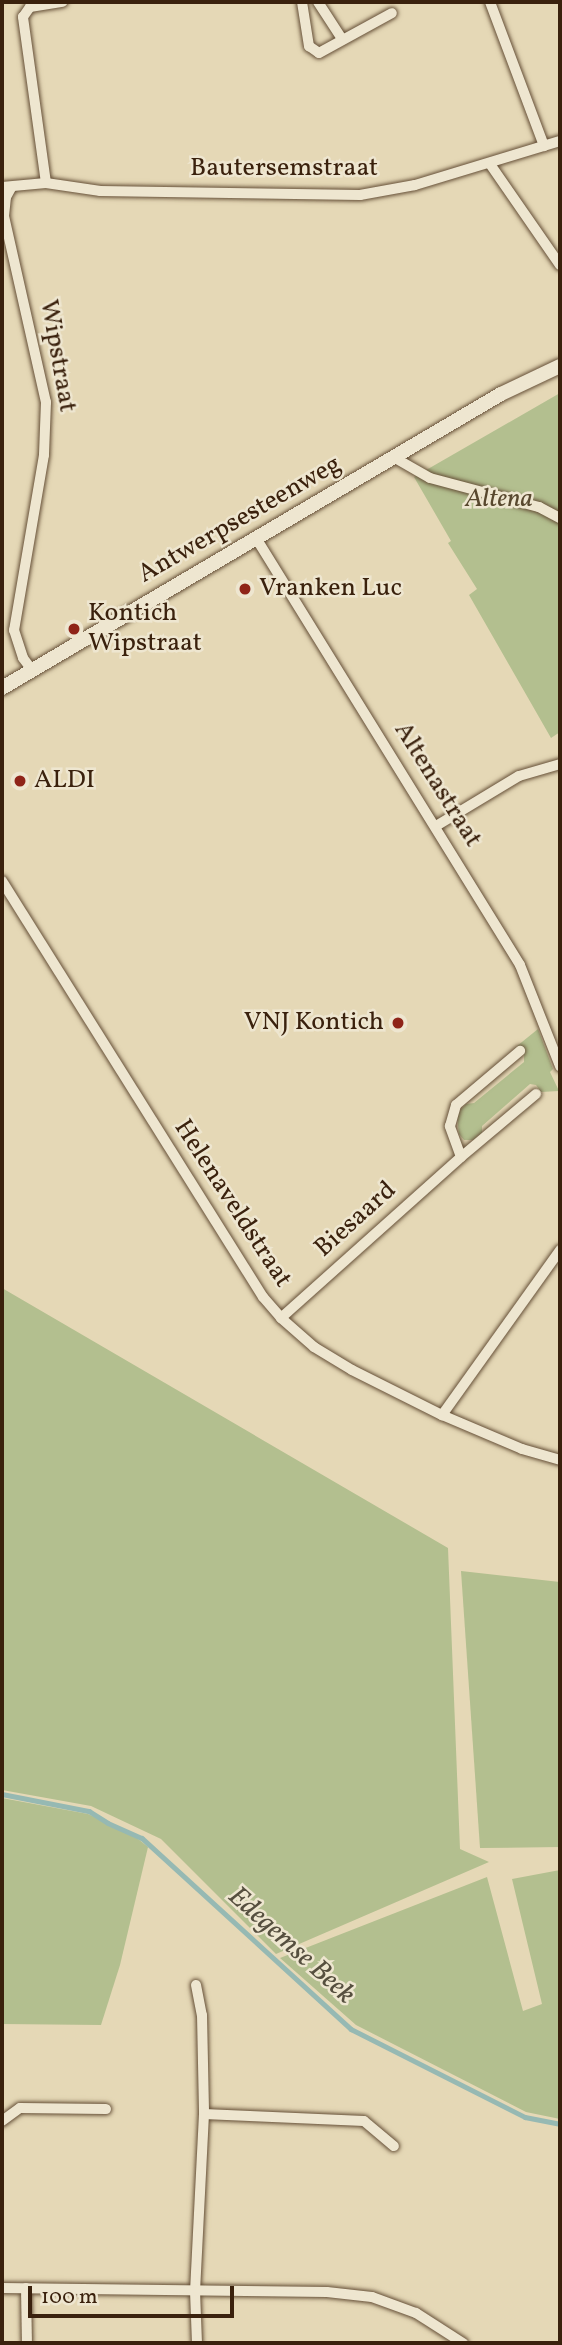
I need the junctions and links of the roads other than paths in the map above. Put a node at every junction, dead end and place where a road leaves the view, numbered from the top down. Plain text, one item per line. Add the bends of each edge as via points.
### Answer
1 (63, 2) edge
2 (302, 2) edge
3 (318, 2) edge
4 (490, 2) edge
5 (392, 13) dead end
6 (342, 39) junction
7 (560, 141) edge
8 (544, 146) junction
9 (489, 163) junction
10 (46, 183) junction
11 (6, 188) edge
12 (560, 265) edge
13 (560, 366) edge
14 (395, 458) junction
15 (560, 518) edge
16 (256, 538) junction
17 (32, 670) junction
18 (2, 688) edge
19 (560, 764) edge
20 (436, 826) junction
21 (2, 881) edge
22 (520, 1051) dead end
23 (560, 1066) edge
24 (536, 1094) dead end
25 (461, 1157) junction
26 (560, 1250) edge
27 (281, 1318) junction
28 (442, 1415) junction
29 (560, 1460) edge
30 (196, 1985) dead end
31 (106, 2109) dead end
32 (204, 2114) junction
33 (2, 2121) edge
34 (394, 2146) dead end
35 (2, 2288) edge
36 (26, 2288) junction
37 (195, 2291) junction
38 (27, 2343) edge
39 (197, 2343) edge
40 (463, 2343) edge

1 - 10 street via 30,7 23,17
2 - 6 street via 312,51 319,52
3 - 6 street
4 - 8 street
5 - 6 street
7 - 8 street, Bautersemstraat
8 - 9 street, Bautersemstraat
9 - 10 street, Bautersemstraat via 398,190 360,195 100,191
9 - 12 street
10 - 11 street, Bautersemstraat
11 - 17 street, Wipstraat via 5,216 47,416 13,629
13 - 14 street, Antwerpsesteenweg via 501,394
14 - 15 street via 430,478 539,507
14 - 16 street, Antwerpsesteenweg
16 - 17 street, Antwerpsesteenweg
16 - 20 street, Altenastraat
17 - 18 street, Antwerpsesteenweg
19 - 20 street via 512,780
20 - 23 street, Altenastraat via 520,965
21 - 27 street, Helenaveldstraat via 262,1297
22 - 25 street via 456,1105 450,1126
24 - 25 street, Biesaard
25 - 27 street, Biesaard
26 - 28 street
27 - 28 street, Helenaveldstraat via 314,1347 352,1370
28 - 29 street, Helenaveldstraat
30 - 32 street via 202,2015
31 - 33 street via 20,2108
32 - 34 street via 364,2121
32 - 37 street
35 - 36 street
36 - 37 street
36 - 38 street
37 - 39 street
37 - 40 street via 372,2297 416,2313

